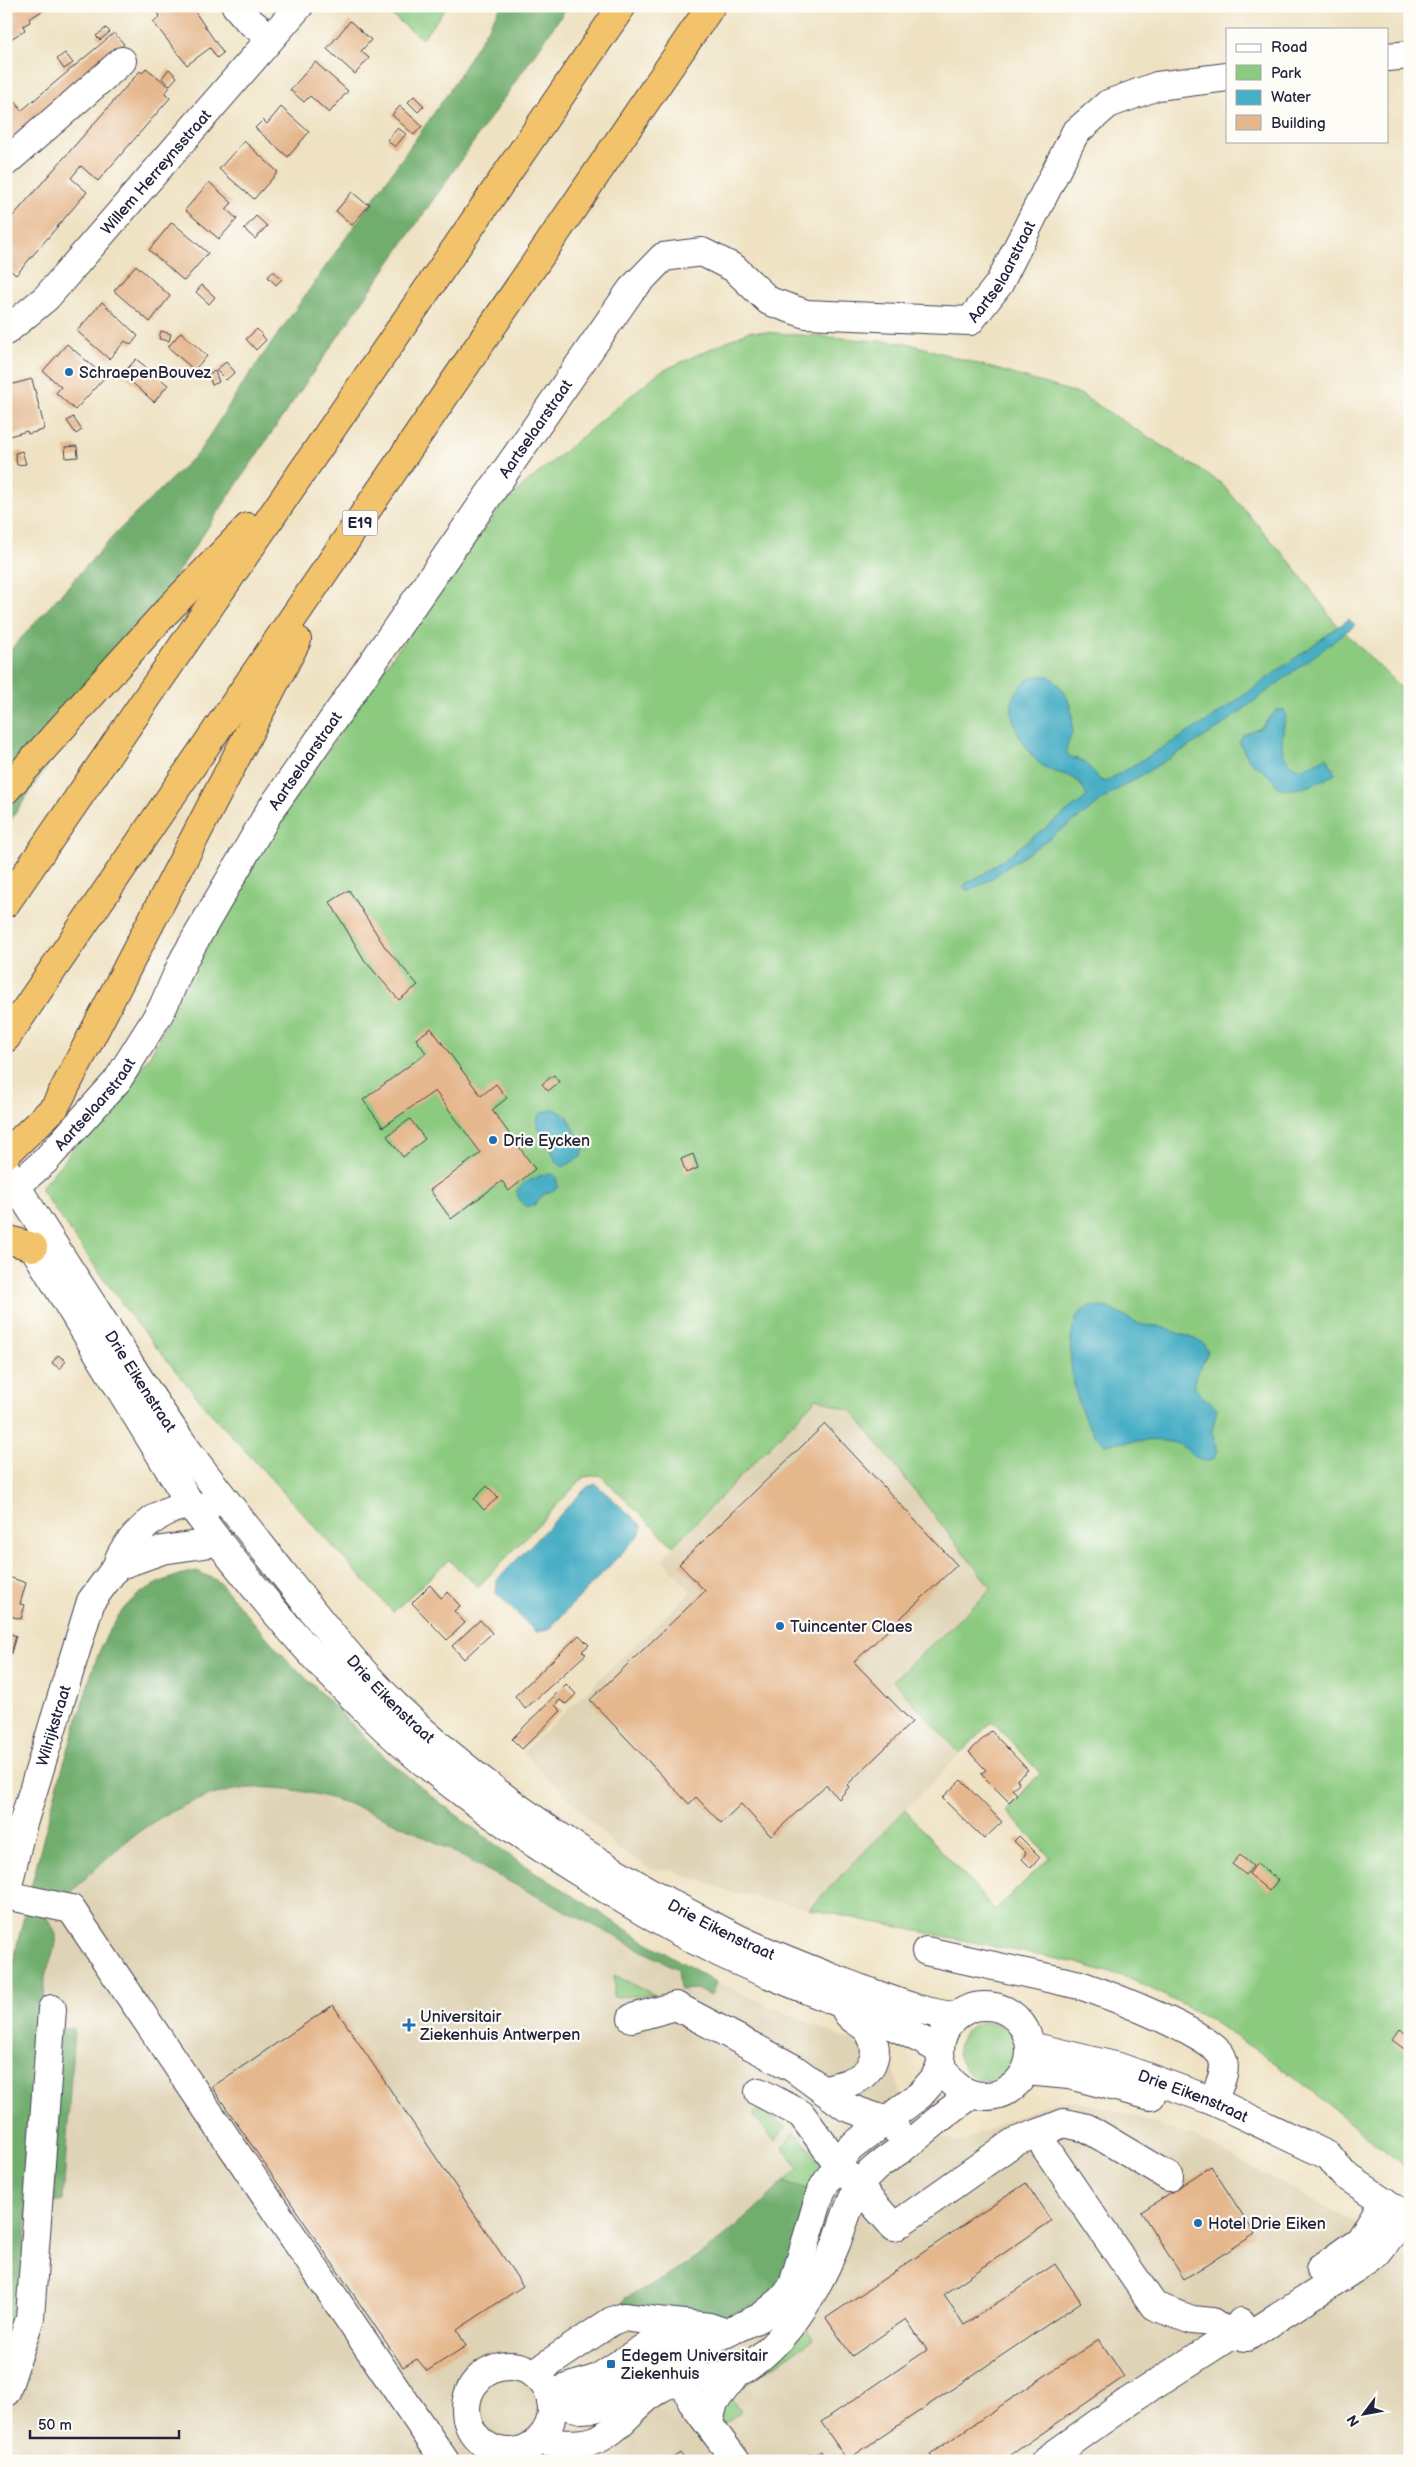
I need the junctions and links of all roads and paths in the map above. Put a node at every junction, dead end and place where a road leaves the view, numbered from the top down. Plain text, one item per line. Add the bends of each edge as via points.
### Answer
1 (236, 6) edge
2 (298, 6) edge
3 (622, 6) edge
4 (711, 6) edge
5 (271, 38) junction
6 (1410, 55) edge
7 (1388, 58) edge
8 (122, 61) dead end
9 (1226, 77) edge
10 (6, 162) edge
11 (7, 327) edge
12 (303, 470) junction
13 (352, 534) junction
14 (6, 790) edge
15 (6, 903) edge
16 (6, 1038) edge
17 (6, 1154) edge
18 (9, 1186) edge
19 (6, 1239) edge
20 (33, 1248) junction
21 (158, 1452) junction
22 (191, 1504) junction
23 (149, 1521) junction
24 (218, 1542) junction
25 (117, 1566) junction
26 (292, 1586) junction
27 (544, 1838) junction
28 (6, 1894) edge
29 (926, 1951) dead end
30 (843, 2006) junction
31 (52, 2009) dead end
32 (955, 2016) junction
33 (632, 2018) dead end
34 (941, 2056) junction
35 (1028, 2058) junction
36 (824, 2090) junction
37 (759, 2092) dead end
38 (972, 2095) junction
39 (1213, 2100) junction
40 (887, 2121) junction
41 (1039, 2134) junction
42 (908, 2145) junction
43 (838, 2164) junction
44 (1343, 2174) junction
45 (1169, 2177) dead end
46 (859, 2187) junction
47 (1384, 2201) junction
48 (1408, 2218) edge
49 (684, 2328) junction
50 (1231, 2335) junction
51 (737, 2373) junction
52 (688, 2379) junction
53 (544, 2387) junction
54 (6, 2392) edge
55 (709, 2422) junction
56 (538, 2441) junction
57 (445, 2461) edge
58 (736, 2461) edge
59 (1045, 2461) edge

1 - 5 street
2 - 5 street, Willem Herreynsstraat
3 - 12 highway
4 - 13 highway, E19
5 - 11 street, Willem Herreynsstraat via 46,298
6 - 7 street
8 - 10 street
9 - 18 street, Aartselaarstraat via 1158,86 1116,101 1108,104 1075,133 999,284 970,322 806,314 769,301 734,268 702,252 664,257 631,290 269,812 184,958 162,1009 117,1081 45,1161
12 - 14 highway via 165,613
12 - 15 highway
13 - 16 highway, E19
13 - 17 highway via 55,1107
18 - 20 street, Drie Eikenstraat
18 - 26 street, Drie Eikenstraat via 160,1411
19 - 20 highway
20 - 21 street, Drie Eikenstraat
21 - 22 street, Drie Eikenstraat
21 - 23 street, Wilrijkstraat via 166,1477 160,1505
22 - 23 street, Wilrijkstraat via 165,1511
22 - 24 street, Drie Eikenstraat
22 - 26 street via 214,1512 266,1571
23 - 25 street, Wilrijkstraat via 119,1554
24 - 25 street via 162,1550
24 - 27 street, Drie Eikenstraat via 270,1607 369,1714 455,1787
25 - 28 street, Wilrijkstraat via 92,1601 84,1623 21,1830
26 - 27 street, Drie Eikenstraat via 338,1645 398,1708
27 - 30 street, Drie Eikenstraat via 660,1922 719,1952
27 - 32 street, Drie Eikenstraat via 762,1950 912,2008
28 - 57 street via 71,1909
29 - 39 street via 1080,1985 1206,2040 1221,2055 1224,2064
30 - 34 street, Drie Eikenstraat via 904,2029
30 - 36 street via 849,2018 862,2024 868,2032 876,2051 866,2073
31 - 54 street via 30,2318
32 - 34 street via 941,2038
32 - 35 street via 971,2008 986,2006 1010,2014 1024,2029
33 - 36 street via 676,2006 793,2068
34 - 38 street via 945,2072 956,2086
34 - 40 street via 934,2079
35 - 38 street via 1015,2085 1001,2094 981,2098
35 - 39 street, Drie Eikenstraat via 1119,2067
35 - 44 street, Drie Eikenstraat via 1069,2075 1164,2100 1269,2143 1320,2172
36 - 40 street via 846,2107
37 - 43 street via 801,2114
38 - 42 street via 946,2112
39 - 44 street, Drie Eikenstraat via 1329,2156
40 - 42 street
40 - 43 street via 850,2148
41 - 45 street via 1064,2124 1086,2128
41 - 46 street via 1014,2142 894,2227
41 - 50 street via 1154,2306 1192,2320 1212,2322
42 - 46 street via 882,2161
43 - 46 street
43 - 49 street via 821,2191 792,2285 782,2300 761,2317
44 - 47 street, Drie Eikenstraat
46 - 51 street via 821,2280 795,2319 770,2348
47 - 48 street, Drie Eikenstraat
47 - 50 street via 1360,2240 1350,2249 1242,2320
48 - 50 street via 1365,2262 1247,2337
49 - 52 street via 691,2368
49 - 53 street via 582,2358
49 - 53 street via 673,2357 621,2394 595,2408 581,2409
50 - 59 street via 1129,2401
51 - 52 street
51 - 55 street via 714,2402
52 - 55 street via 687,2388 692,2402 701,2417
52 - 56 street via 659,2389 597,2440 572,2444
53 - 56 street via 548,2427
53 - 56 street via 518,2367 501,2366 485,2373 473,2384 466,2399 466,2416 472,2432 483,2444 498,2451 515,2452
55 - 58 street

